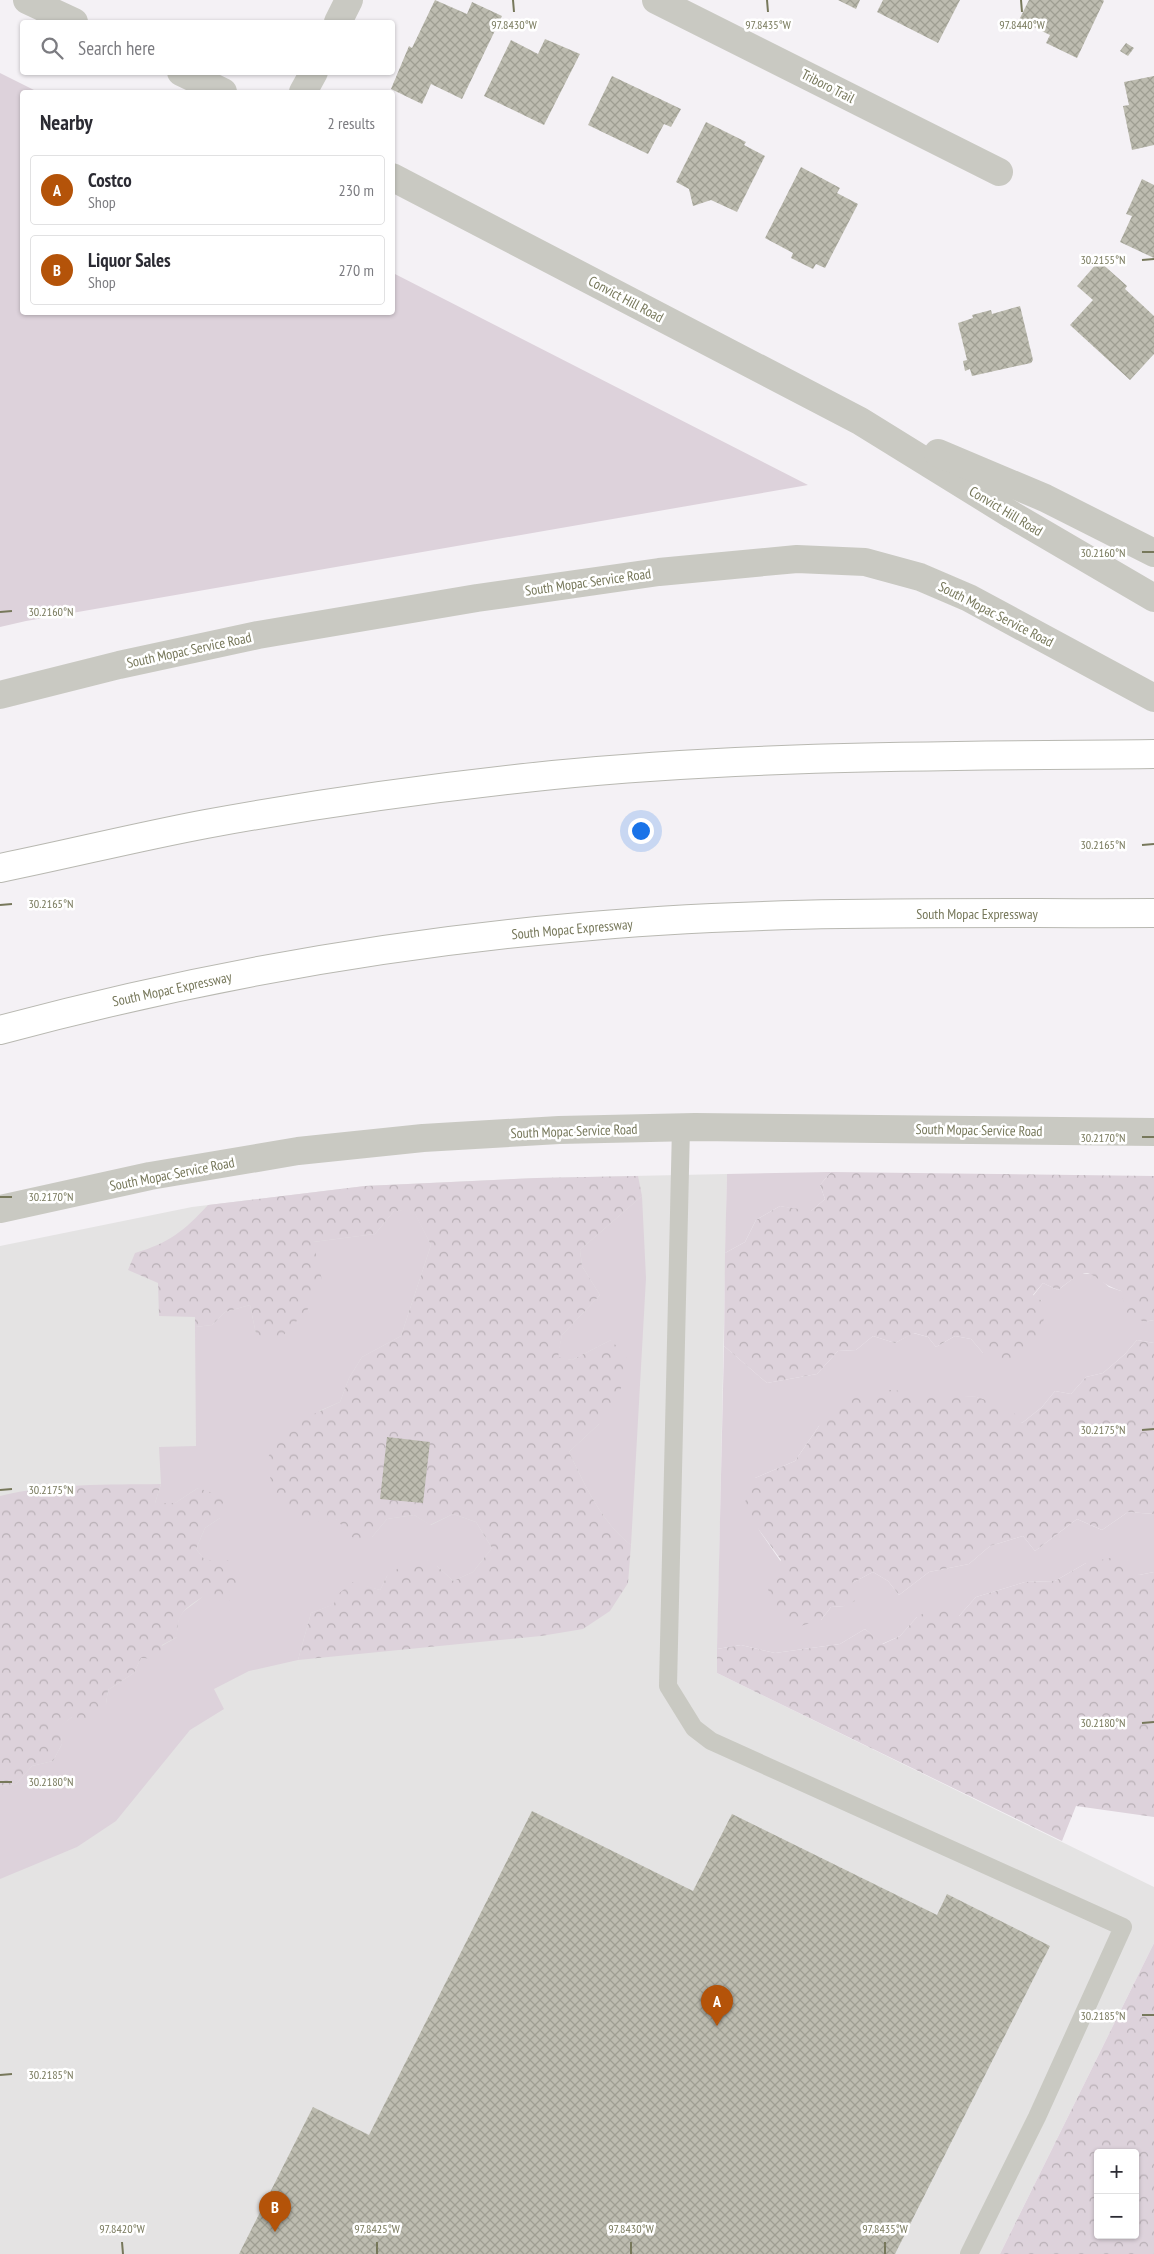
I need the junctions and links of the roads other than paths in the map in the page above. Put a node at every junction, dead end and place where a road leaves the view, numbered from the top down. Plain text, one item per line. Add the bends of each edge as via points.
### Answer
1 (26, 0) edge
2 (349, 0) edge
3 (656, 0) edge
4 (70, 20) edge
5 (339, 20) edge
6 (186, 75) edge
7 (312, 75) edge
8 (219, 90) edge
9 (304, 90) edge
10 (999, 172) dead end
11 (395, 179) edge
12 (860, 421) junction
13 (1154, 553) edge
14 (1154, 598) edge
15 (0, 695) edge
16 (1154, 698) edge
17 (1154, 754) edge
18 (0, 868) edge
19 (1154, 913) edge
20 (0, 1030) edge
21 (680, 1127) junction
22 (1154, 1132) edge
23 (0, 1209) edge
24 (969, 2254) edge

1 - 4 street
2 - 5 street
3 - 10 street, Triboro Trail
6 - 8 street
7 - 9 street
11 - 12 street, Convict Hill Road
12 - 13 street, Convict Hill Road via 1045,498
12 - 14 street, Convict Hill Road
15 - 16 street, South Mopac Service Road via 119,665 286,630 659,572 797,559 865,562 920,577 969,598
17 - 18 highway via 745,762 554,775 366,798 216,823
19 - 20 highway, South Mopac Expressway via 760,916 570,927 395,948 232,976 84,1007
21 - 22 street, South Mopac Service Road
21 - 23 street, South Mopac Service Road via 423,1138 298,1151 150,1176
21 - 24 lane via 668,1686 694,1728 711,1741 1124,1927 1037,2117

